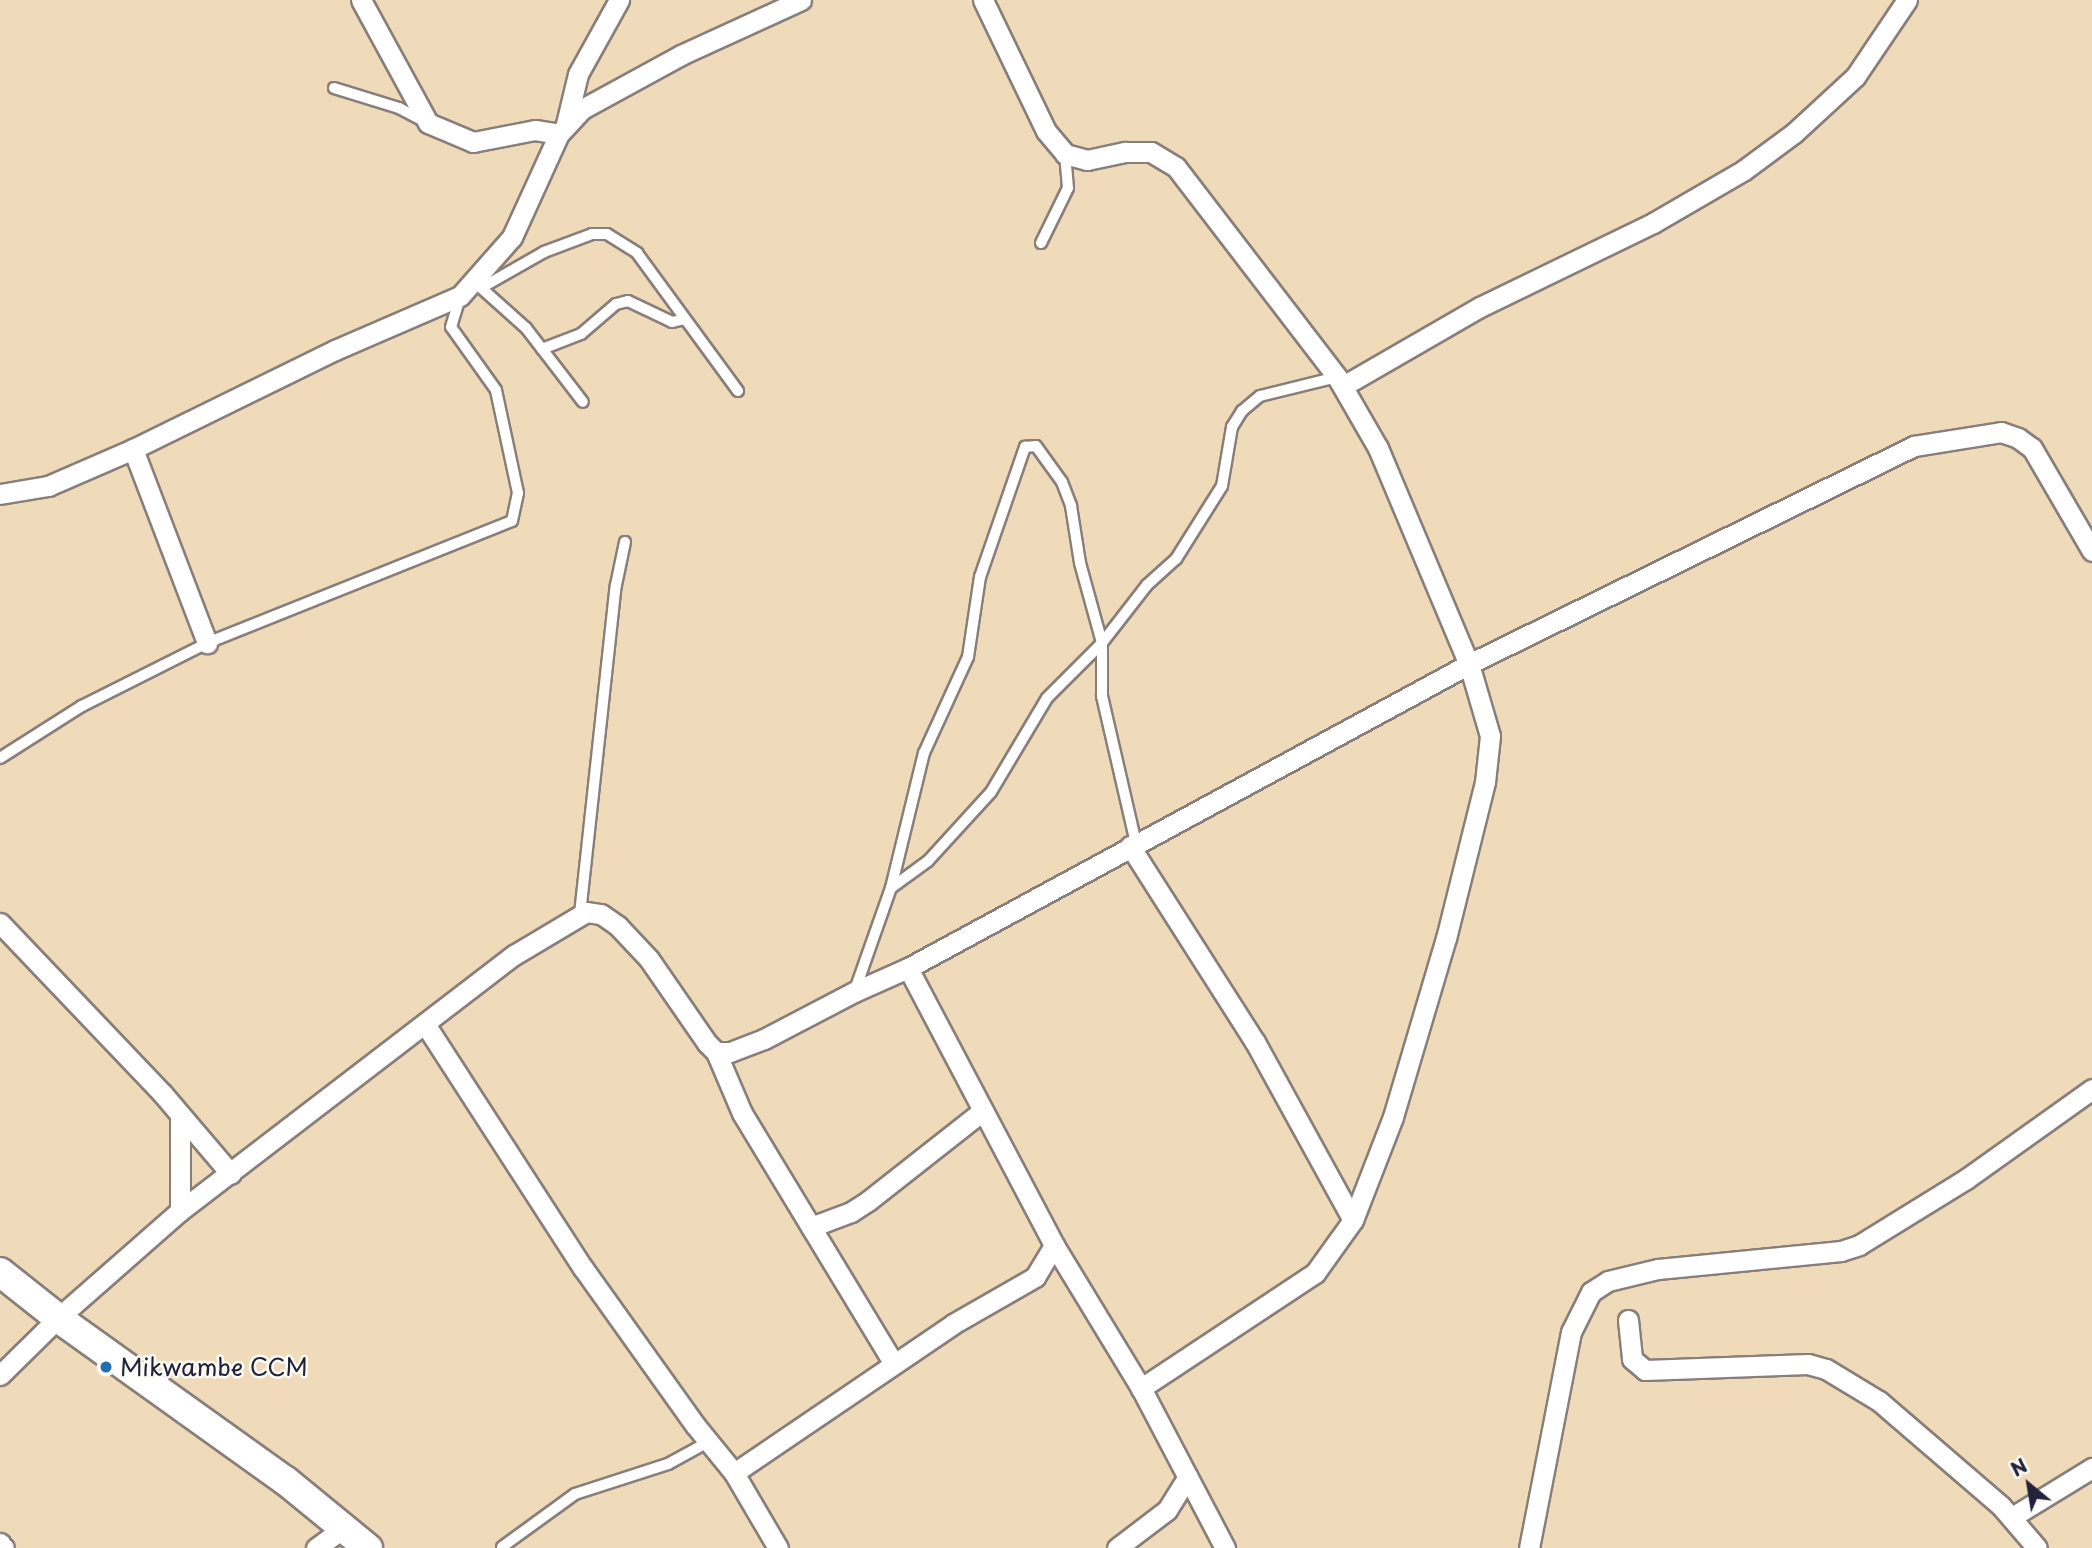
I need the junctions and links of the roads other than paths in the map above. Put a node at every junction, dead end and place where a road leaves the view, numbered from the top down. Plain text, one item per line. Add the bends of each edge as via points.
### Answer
1 (361, 0) edge
2 (619, 0) edge
3 (801, 0) edge
4 (983, 0) edge
5 (1907, 0) edge
6 (334, 88) dead end
7 (428, 123) junction
8 (563, 129) junction
9 (1065, 154) junction
10 (1041, 243) dead end
11 (477, 284) junction
12 (460, 296) junction
13 (685, 318) junction
14 (542, 349) junction
15 (1340, 382) junction
16 (738, 391) dead end
17 (583, 401) dead end
18 (132, 449) junction
19 (0, 494) edge
20 (625, 542) dead end
21 (2092, 551) edge
22 (207, 643) junction
23 (1102, 643) junction
24 (1469, 664) junction
25 (0, 758) edge
26 (1133, 844) junction
27 (891, 888) junction
28 (580, 915) junction
29 (0, 923) edge
30 (908, 968) junction
31 (854, 992) junction
32 (425, 1024) junction
33 (716, 1052) junction
34 (2092, 1090) edge
35 (981, 1112) junction
36 (180, 1115) junction
37 (231, 1174) junction
38 (180, 1211) junction
39 (1353, 1220) junction
40 (811, 1227) junction
41 (1054, 1245) junction
42 (0, 1272) edge
43 (1035, 1277) junction
44 (1075, 1282) junction
45 (58, 1318) junction
46 (1628, 1320) dead end
47 (894, 1364) junction
48 (0, 1375) edge
49 (1141, 1388) junction
50 (708, 1442) junction
51 (2092, 1468) edge
52 (734, 1473) junction
53 (1188, 1478) junction
54 (2012, 1517) junction
55 (345, 1527) junction
56 (0, 1543) edge
57 (502, 1547) edge
58 (4, 1548) edge
59 (316, 1548) edge
60 (368, 1548) edge
61 (778, 1548) edge
62 (1117, 1548) edge
63 (1225, 1548) edge
64 (1529, 1548) edge
65 (2037, 1548) edge

1 - 7 street
2 - 8 street via 578,74
3 - 8 street via 681,55 582,110
4 - 9 street via 1046,131
5 - 15 street via 1855,77 1794,133 1744,170 1653,223
6 - 7 lane via 399,108
7 - 8 street via 473,142
8 - 11 street via 512,237
9 - 10 lane via 1068,188
9 - 15 street via 1087,160 1151,152 1176,167
11 - 12 street
11 - 13 lane via 544,252 592,234 607,234 637,253
11 - 14 lane via 526,328
12 - 18 street via 335,350
12 - 22 lane via 451,327 496,390 518,494 512,521
13 - 14 lane via 672,322 628,301 616,304 581,334
13 - 16 lane
14 - 17 lane
15 - 23 lane via 1260,396 1242,411 1232,427 1222,486 1177,559 1147,585
15 - 24 street via 1378,448
18 - 19 street via 48,486
18 - 22 street
20 - 28 lane
21 - 24 street via 2032,448 2001,432 1951,438 1883,458
22 - 25 lane via 82,706
23 - 26 lane via 1102,696
23 - 27 lane via 1047,698 991,792 928,860
23 - 27 lane via 1062,482 1036,446 1026,447 980,578 968,657 925,753
24 - 26 street
24 - 39 street via 1490,736 1485,782 1446,938 1393,1117
26 - 30 street
26 - 39 street via 1255,1042
27 - 31 lane
28 - 32 street via 514,955
28 - 33 street via 601,914 618,926 649,960
29 - 36 street
30 - 31 street
30 - 35 street
31 - 33 street via 764,1039 730,1052
32 - 37 street
32 - 50 street via 583,1268
33 - 40 street via 741,1113
34 - 64 street via 1966,1179 1859,1245 1841,1251 1658,1269 1608,1281 1591,1292 1571,1332
35 - 40 street via 868,1202
35 - 41 street
36 - 37 street
36 - 38 street
37 - 38 street
38 - 45 street
39 - 49 street via 1315,1273
40 - 47 street
41 - 43 street
41 - 44 street
42 - 45 main road
43 - 44 street
43 - 47 street
44 - 49 street
45 - 48 street
45 - 55 main road
46 - 54 street via 1632,1359 1645,1370 1808,1364 1826,1369 1879,1401
47 - 52 street
49 - 53 street
50 - 52 street
50 - 57 lane via 667,1464 575,1494
51 - 54 street
52 - 61 street
53 - 62 street via 1167,1510
53 - 63 street
54 - 65 street
55 - 59 street
55 - 60 main road
56 - 58 street

